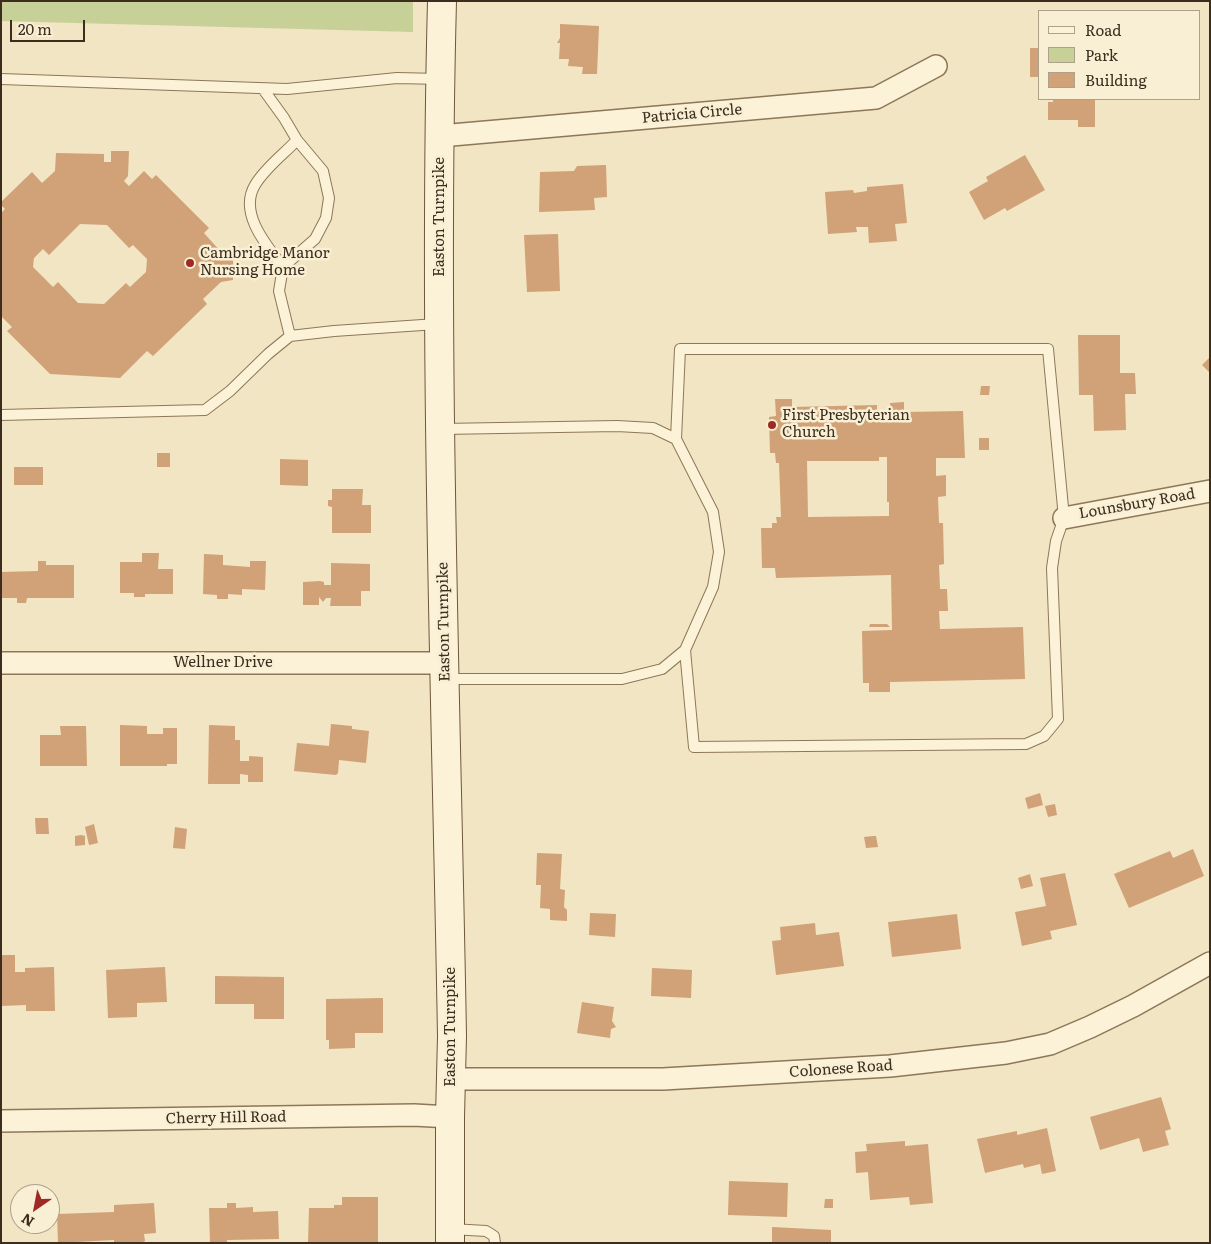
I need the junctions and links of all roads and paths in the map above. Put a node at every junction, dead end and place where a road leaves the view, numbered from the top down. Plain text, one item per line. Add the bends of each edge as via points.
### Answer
1 (442, 1) edge
2 (936, 66) dead end
3 (1, 79) edge
4 (441, 80) junction
5 (263, 89) junction
6 (440, 136) junction
7 (297, 140) junction
8 (283, 267) junction
9 (440, 324) junction
10 (290, 336) junction
11 (1, 415) edge
12 (441, 429) junction
13 (676, 439) junction
14 (1210, 491) edge
15 (1064, 518) junction
16 (685, 650) junction
17 (1, 663) edge
18 (445, 671) junction
19 (1210, 963) edge
20 (452, 1079) junction
21 (450, 1116) junction
22 (1, 1121) edge
23 (450, 1236) edge
24 (495, 1243) edge

1 - 4 main road, Easton Turnpike
2 - 6 street, Patricia Circle via 876,98
3 - 5 lane
4 - 5 lane via 397,78 287,90
4 - 6 main road, Easton Turnpike
5 - 7 lane
6 - 9 main road, Easton Turnpike
7 - 8 lane via 254,186 249,205 254,224
7 - 8 lane via 323,171 329,198 326,218 314,239
8 - 10 lane via 279,291
9 - 10 lane
9 - 12 main road, Easton Turnpike
10 - 11 lane via 205,410
12 - 13 lane via 617,426 653,428
12 - 18 main road, Easton Turnpike
13 - 15 lane via 680,349 1048,349
13 - 16 lane via 713,512 719,552 713,587
14 - 15 street, Lounsbury Road
15 - 16 lane via 1052,568 1058,720 1044,736 1026,744 694,747
16 - 18 lane via 662,669 622,679
17 - 18 street, Wellner Drive
18 - 20 main road, Easton Turnpike
19 - 20 street, Colonese Road via 1090,1028 1050,1044 1006,1053 890,1066 662,1079
20 - 21 main road, Easton Turnpike
21 - 22 street, Cherry Hill Road
21 - 23 main road, Easton Turnpike
23 - 24 lane via 486,1231 494,1236

